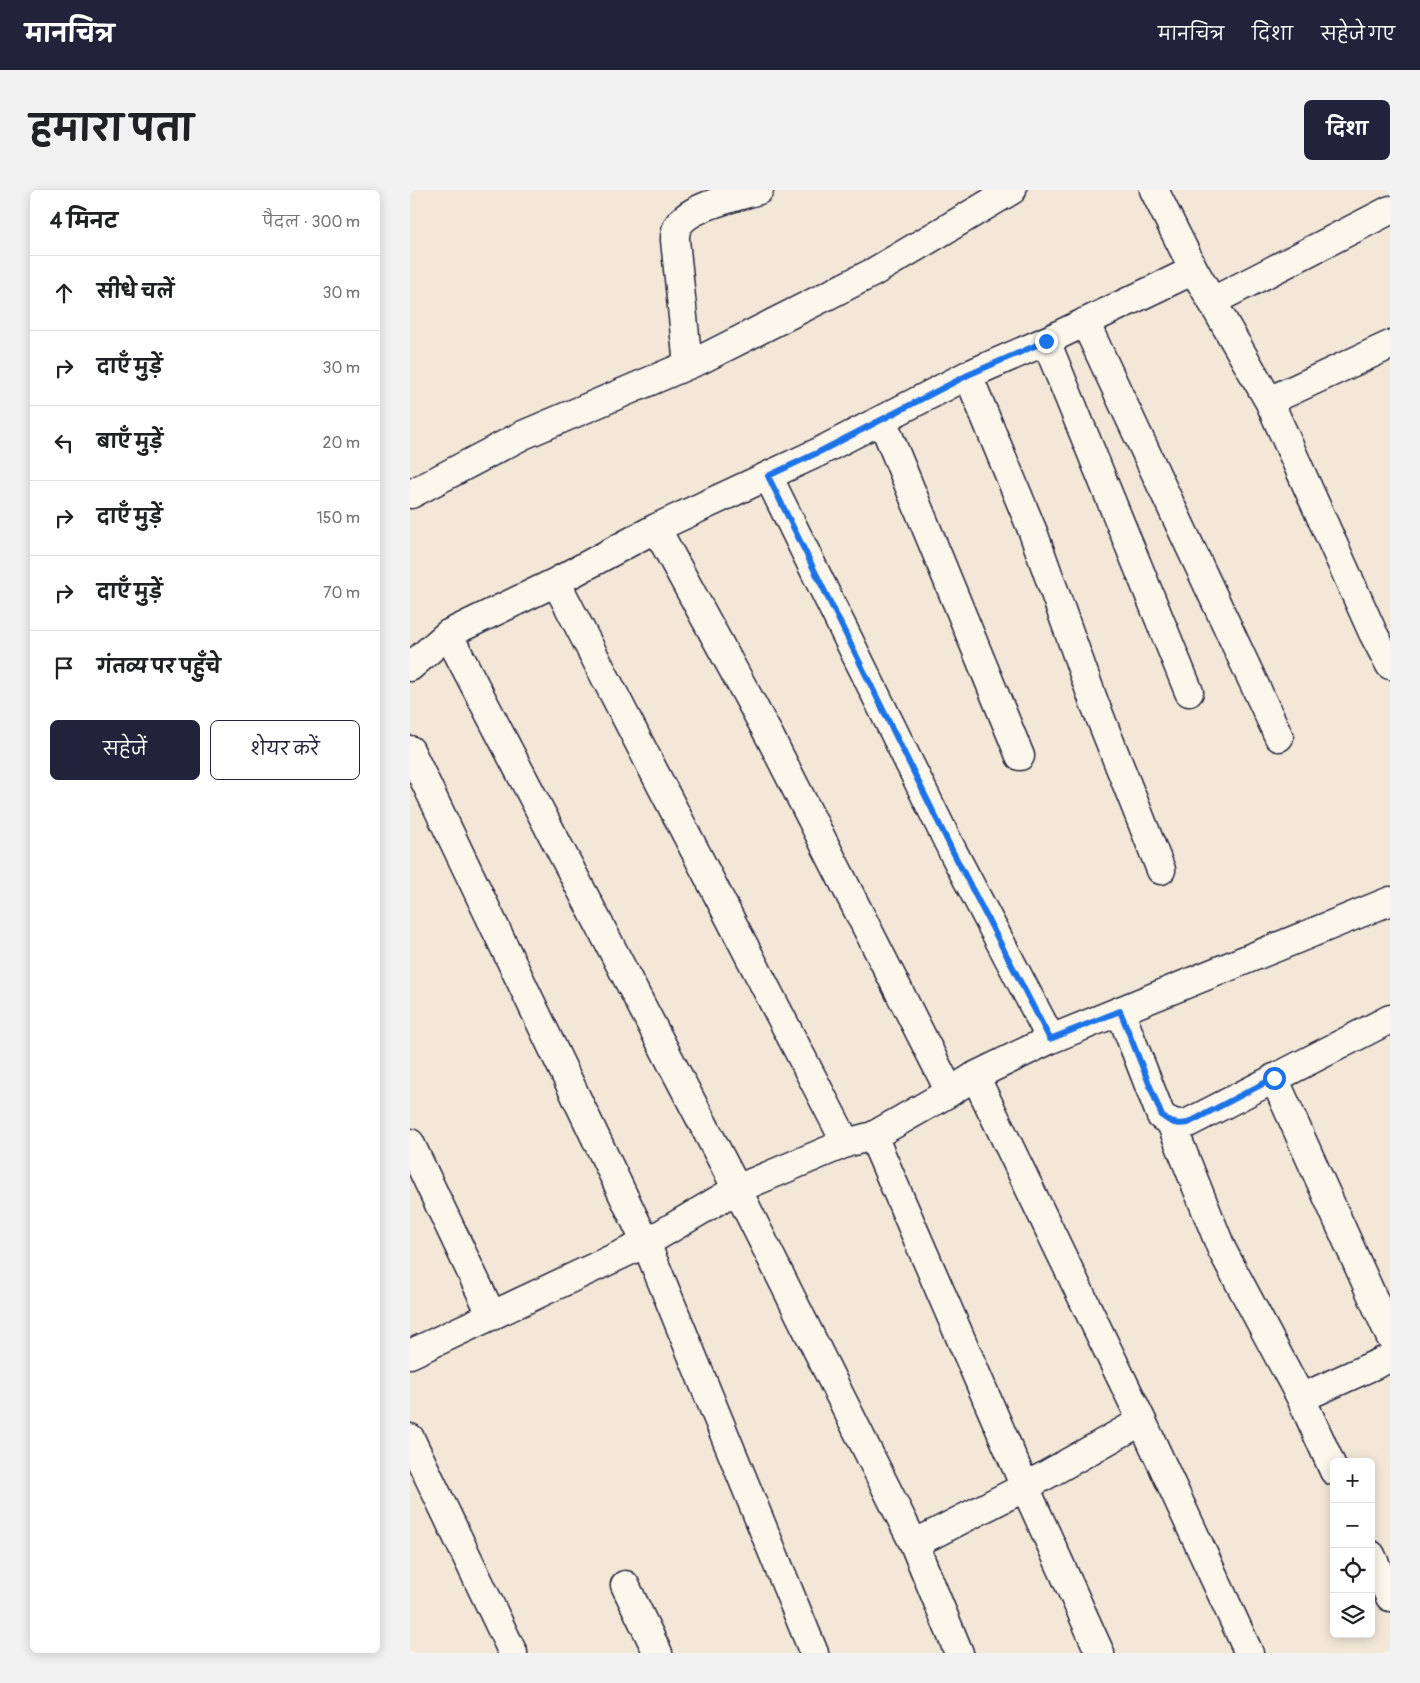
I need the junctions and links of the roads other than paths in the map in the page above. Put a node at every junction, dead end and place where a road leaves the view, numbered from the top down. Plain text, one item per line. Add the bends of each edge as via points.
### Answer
1 (759, 190) edge
2 (1012, 190) edge
3 (1154, 190) edge
4 (1390, 210) edge
5 (1194, 270) junction
6 (1213, 301) junction
7 (1085, 322) junction
8 (1046, 341) junction
9 (1390, 345) edge
10 (688, 365) junction
11 (968, 375) junction
12 (1269, 400) junction
13 (882, 420) junction
14 (768, 476) junction
15 (411, 494) edge
16 (656, 528) junction
17 (556, 582) junction
18 (1381, 629) edge
19 (448, 634) junction
20 (1390, 665) edge
21 (410, 667) edge
22 (1189, 692) dead end
23 (1279, 737) dead end
24 (410, 750) edge
25 (1020, 756) dead end
26 (1162, 870) dead end
27 (1390, 901) edge
28 (1120, 1011) junction
29 (1390, 1019) edge
30 (1050, 1039) junction
31 (975, 1076) junction
32 (1274, 1078) junction
33 (950, 1092) junction
34 (1171, 1123) junction
35 (873, 1136) junction
36 (410, 1143) edge
37 (846, 1143) junction
38 (737, 1189) junction
39 (646, 1243) junction
40 (492, 1316) junction
41 (1390, 1336) edge
42 (410, 1354) edge
43 (1390, 1358) edge
44 (1301, 1398) junction
45 (1142, 1421) junction
46 (410, 1438) edge
47 (1330, 1462) edge
48 (1024, 1487) junction
49 (914, 1544) junction
50 (1375, 1564) edge
51 (625, 1585) dead end
52 (1390, 1596) edge
53 (513, 1653) edge
54 (658, 1653) edge
55 (814, 1653) edge
56 (959, 1653) edge
57 (1100, 1653) edge
58 (1249, 1653) edge

1 - 10 street via 701,209 685,217 677,227 675,240
2 - 10 street via 872,273
3 - 5 street
4 - 6 street
5 - 6 street
5 - 7 street
6 - 12 street
7 - 8 street
7 - 23 street
8 - 11 street
8 - 22 street
9 - 12 street
10 - 15 street via 523,435
11 - 13 street
11 - 26 street via 1033,532 1094,702
12 - 18 street
13 - 14 street
13 - 25 street
14 - 16 street
14 - 30 street via 953,852
16 - 17 street
16 - 33 street via 770,737
17 - 19 street
17 - 37 street
18 - 20 street
19 - 21 street
19 - 38 street
24 - 39 street
27 - 28 street
28 - 30 street
28 - 34 street via 1162,1116
29 - 32 street
30 - 31 street
31 - 33 street
31 - 45 street
32 - 34 street via 1188,1123
32 - 41 street
33 - 35 street
34 - 44 street via 1222,1250
35 - 37 street
35 - 48 street
36 - 40 street
37 - 38 street
38 - 39 street
38 - 49 street
39 - 40 street
39 - 55 street
40 - 42 street
43 - 44 street
44 - 47 street
45 - 48 street
45 - 58 street
46 - 53 street
48 - 49 street
48 - 57 street
49 - 56 street
50 - 52 street
51 - 54 street

